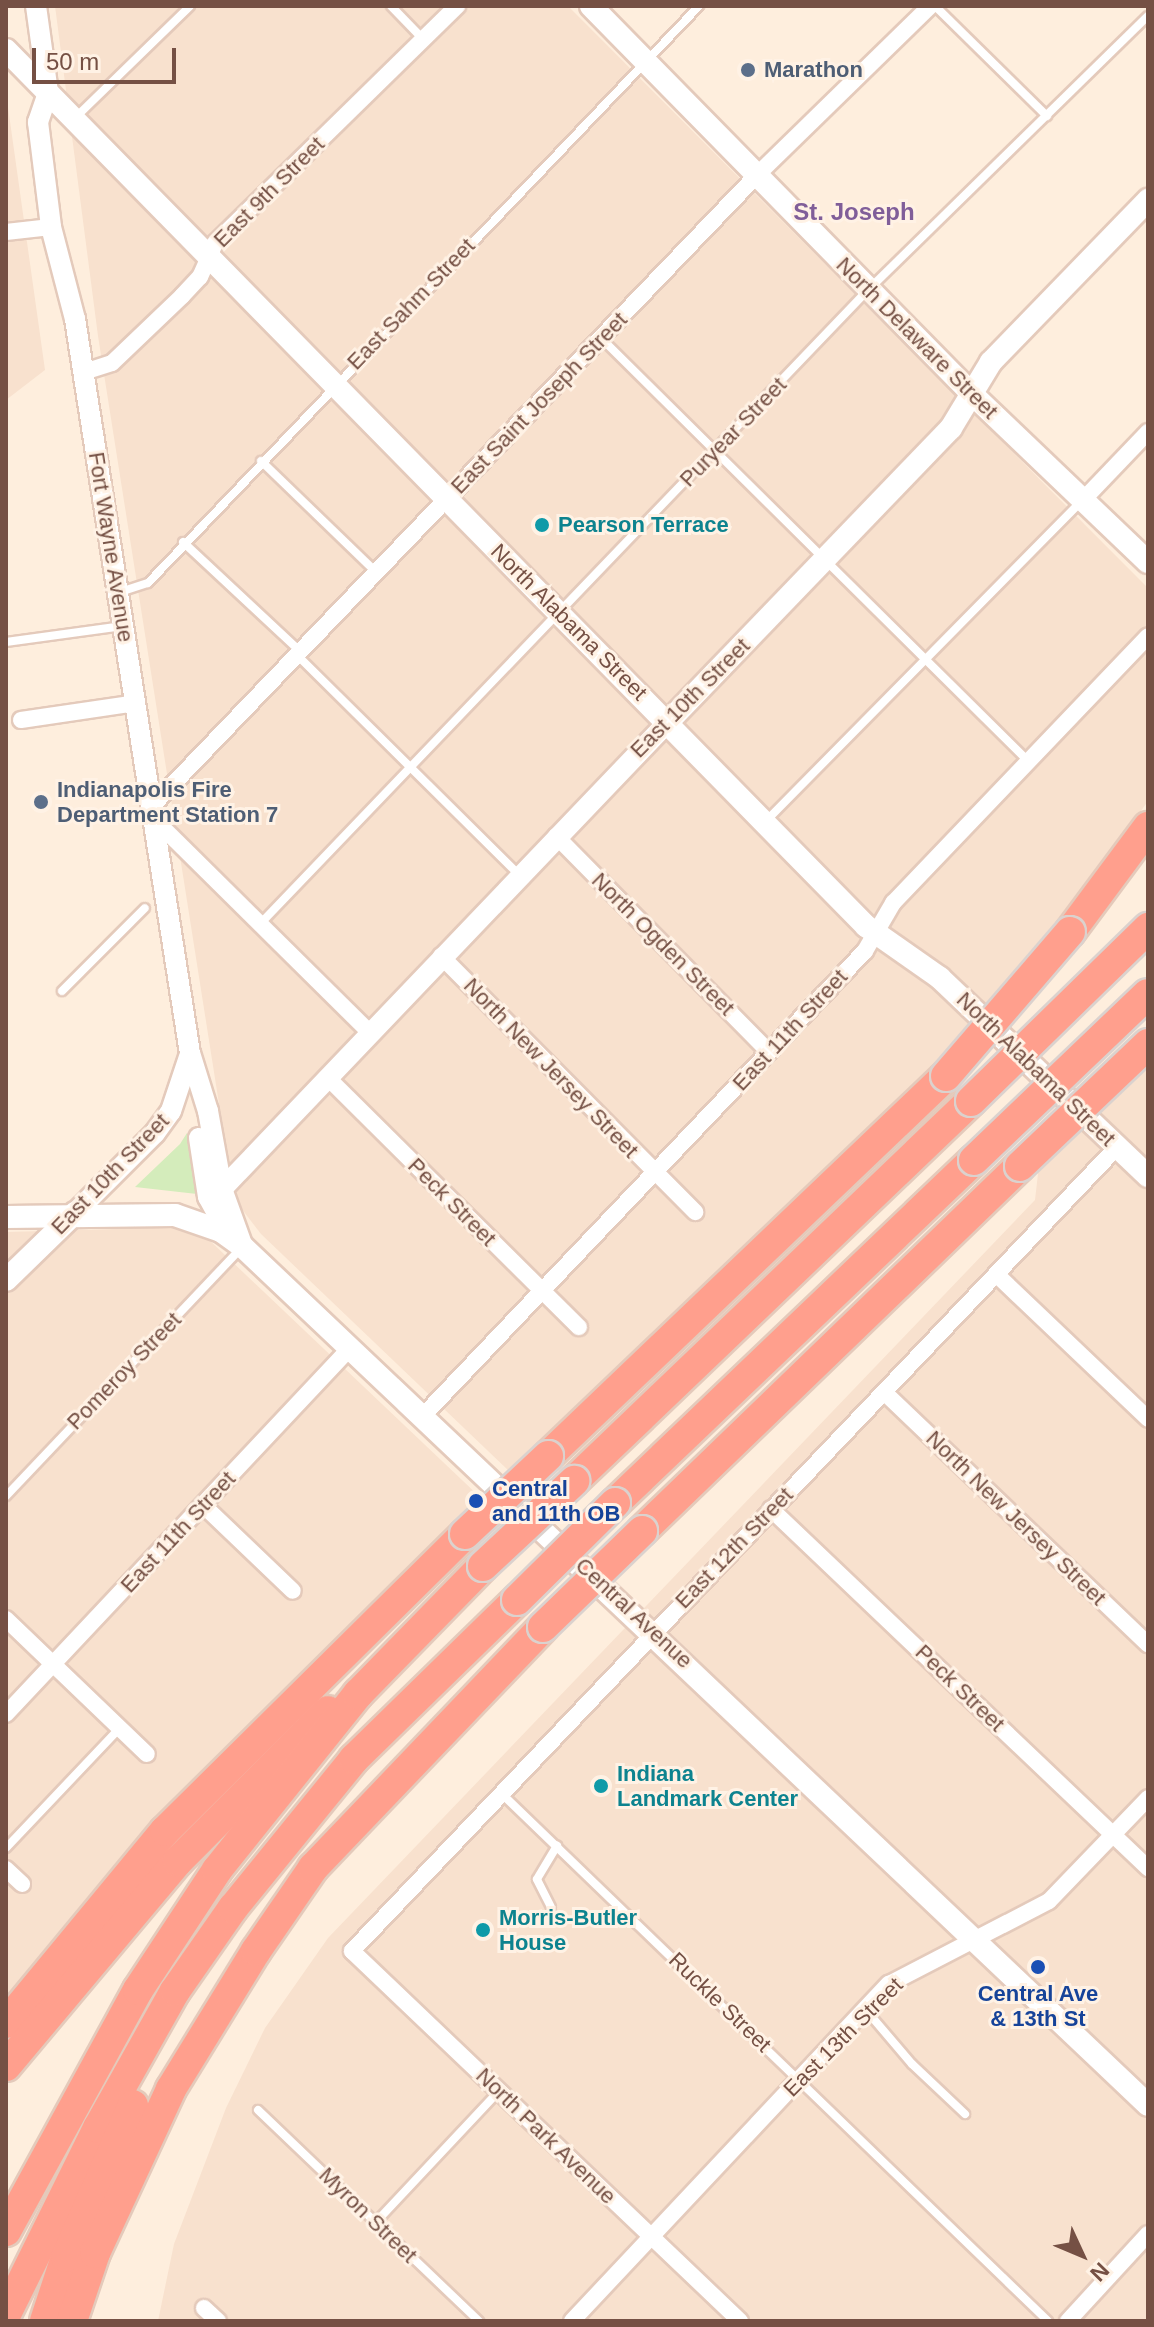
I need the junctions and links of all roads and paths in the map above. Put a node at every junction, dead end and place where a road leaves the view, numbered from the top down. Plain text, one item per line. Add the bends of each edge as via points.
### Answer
1 (36, 6) edge
2 (190, 6) edge
3 (391, 6) edge
4 (457, 6) edge
5 (591, 6) edge
6 (699, 6) edge
7 (932, 6) edge
8 (1148, 16) edge
9 (423, 39) junction
10 (6, 50) edge
11 (643, 60) junction
12 (48, 93) junction
13 (1047, 116) junction
14 (74, 119) junction
15 (757, 175) junction
16 (1148, 200) edge
17 (51, 227) junction
18 (6, 232) edge
19 (209, 258) junction
20 (869, 289) junction
21 (601, 338) junction
22 (84, 372) junction
23 (335, 385) junction
24 (972, 394) junction
25 (1148, 432) edge
26 (714, 450) junction
27 (261, 461) junction
28 (447, 499) junction
29 (1083, 500) junction
30 (183, 542) junction
31 (826, 559) junction
32 (1148, 562) edge
33 (377, 573) junction
34 (118, 593) junction
35 (559, 614) junction
36 (124, 626) junction
37 (1148, 636) edge
38 (6, 642) edge
39 (300, 654) junction
40 (925, 660) junction
41 (136, 703) junction
42 (21, 720) dead end
43 (668, 722) junction
44 (1028, 762) junction
45 (411, 766) junction
46 (154, 813) junction
47 (765, 822) junction
48 (1148, 827) edge
49 (556, 836) junction
50 (519, 875) junction
51 (145, 908) dead end
52 (259, 924) junction
53 (1148, 928) edge
54 (875, 933) junction
55 (441, 956) junction
56 (62, 991) dead end
57 (1148, 994) edge
58 (369, 1032) junction
59 (1148, 1044) edge
60 (769, 1052) junction
61 (190, 1053) junction
62 (327, 1077) junction
63 (198, 1090) junction
64 (1117, 1147) junction
65 (654, 1173) junction
66 (1148, 1176) edge
67 (222, 1189) junction
68 (695, 1212) dead end
69 (75, 1213) junction
70 (6, 1217) edge
71 (243, 1247) junction
72 (996, 1274) junction
73 (6, 1280) edge
74 (542, 1291) junction
75 (579, 1327) dead end
76 (349, 1349) junction
77 (884, 1392) junction
78 (421, 1418) junction
79 (1148, 1419) edge
80 (6, 1496) edge
81 (203, 1505) junction
82 (771, 1509) junction
83 (293, 1591) dead end
84 (6, 1619) edge
85 (654, 1632) junction
86 (1148, 1644) edge
87 (397, 1652) junction
88 (53, 1665) junction
89 (6, 1714) edge
90 (120, 1728) junction
91 (147, 1754) dead end
92 (501, 1793) junction
93 (1148, 1798) edge
94 (295, 1828) junction
95 (1113, 1835) junction
96 (557, 1846) junction
97 (6, 1848) edge
98 (1148, 1868) edge
99 (6, 1869) edge
100 (22, 1884) dead end
101 (551, 1907) dead end
102 (974, 1939) junction
103 (352, 1951) joint
104 (865, 2009) junction
105 (6, 2023) edge
106 (6, 2066) edge
107 (800, 2079) junction
108 (499, 2091) junction
109 (1148, 2105) edge
110 (258, 2110) dead end
111 (965, 2114) dead end
112 (376, 2222) junction
113 (6, 2231) edge
114 (1148, 2234) edge
115 (651, 2236) junction
116 (204, 2308) dead end
117 (6, 2314) edge
118 (45, 2321) edge
119 (72, 2321) edge
120 (218, 2321) edge
121 (479, 2321) edge
122 (572, 2321) edge
123 (740, 2321) edge
124 (1048, 2321) edge
125 (1068, 2321) edge

1 - 12 street, Fort Wayne Avenue
2 - 14 lane
3 - 9 lane
4 - 9 street, East 9th Street
5 - 11 main road, North Delaware Street
6 - 11 lane, East Sahm Street
7 - 13 lane
7 - 15 street, East Saint Joseph Street
8 - 13 lane, Puryear Street
9 - 19 street, East 9th Street via 215,243
10 - 12 main road, North Alabama Street
11 - 15 main road, North Delaware Street
11 - 23 lane, East Sahm Street
12 - 14 main road, North Alabama Street
12 - 17 street, Fort Wayne Avenue via 38,122
13 - 20 lane, Puryear Street
14 - 19 main road, North Alabama Street
15 - 20 main road, North Delaware Street
15 - 21 street, East Saint Joseph Street
16 - 24 main road, East 10th Street via 991,362
17 - 18 street
17 - 22 street, Fort Wayne Avenue
19 - 22 street, East 9th Street via 200,277 112,363
19 - 23 main road, North Alabama Street
20 - 24 main road, North Delaware Street
20 - 26 lane, Puryear Street
21 - 26 lane
21 - 28 street, East Saint Joseph Street
22 - 34 street, Fort Wayne Avenue
23 - 27 lane, East Sahm Street
23 - 28 main road, North Alabama Street
24 - 29 main road, North Delaware Street
24 - 31 main road, East 10th Street via 951,428
25 - 29 street
26 - 31 lane
26 - 35 lane, Puryear Street
27 - 30 lane, East Sahm Street
27 - 33 lane
28 - 33 street, East Saint Joseph Street
28 - 35 main road, North Alabama Street
29 - 32 main road, North Delaware Street
29 - 40 lane
30 - 34 lane, East Sahm Street via 148,583
30 - 39 lane
31 - 40 lane
31 - 43 main road, East 10th Street
33 - 39 street, East Saint Joseph Street
34 - 36 street, Fort Wayne Avenue
35 - 43 main road, North Alabama Street
35 - 45 lane, Puryear Street
36 - 38 lane
36 - 41 street, Fort Wayne Avenue
37 - 44 street, East 11th Street
39 - 45 lane
39 - 46 street, East Saint Joseph Street
40 - 44 lane
40 - 47 lane
41 - 42 street
41 - 46 street, Fort Wayne Avenue
43 - 47 main road, North Alabama Street
43 - 49 street, East 10th Street
44 - 54 street, East 11th Street via 893,903
45 - 50 lane
45 - 52 lane, Puryear Street
46 - 52 street
46 - 61 street, Fort Wayne Avenue
47 - 54 main road, North Alabama Street
48 - 105 highway, bridge via 1070,932 946,1076 465,1534 165,1831
49 - 50 street, East 10th Street
49 - 60 street, North Ogden Street
50 - 55 street, East 10th Street
51 - 56 lane
52 - 58 street
53 - 87 highway, bridge
54 - 60 street, East 11th Street via 865,951
54 - 64 main road, North Alabama Street via 940,978
55 - 58 street, East 10th Street
55 - 65 street, North New Jersey Street
57 - 94 highway, bridge via 615,1503 354,1759
58 - 62 street, East 10th Street
59 - 119 highway, bridge via 543,1627 313,1868 171,2089 95,2253
60 - 65 street, East 11th Street
61 - 63 street, Fort Wayne Avenue
61 - 69 street, East 10th Street via 163,1122
62 - 67 street, East 10th Street
62 - 74 street, Peck Street
63 - 67 street, Fort Wayne Avenue via 208,1111
63 - 71 street, Fort Wayne Avenue via 195,1109 208,1197
64 - 66 main road, North Alabama Street
64 - 72 street, East 12th Street
65 - 68 street, North New Jersey Street
65 - 74 street, East 11th Street
67 - 71 street, Fort Wayne Avenue
69 - 70 main road, Central Avenue
69 - 71 main road, Central Avenue via 185,1217
69 - 73 main road, East 10th Street
71 - 76 main road, Central Avenue
71 - 80 lane, Pomeroy Street
72 - 77 street, East 12th Street
72 - 79 street
74 - 75 street, Peck Street
74 - 78 street, East 11th Street
76 - 78 main road, Central Avenue
76 - 81 street, East 11th Street
77 - 82 street, East 12th Street
77 - 86 street, North New Jersey Street
78 - 85 main road, Central Avenue
81 - 83 street
81 - 88 street, East 11th Street
82 - 85 street, East 12th Street
82 - 95 street, Peck Street
84 - 88 street
85 - 92 street, East 12th Street
85 - 102 main road, Central Avenue
87 - 106 highway via 293,1741 199,1838
87 - 113 highway via 260,1815 176,1929
88 - 89 street, East 11th Street
88 - 90 street
90 - 91 street
90 - 97 lane
92 - 96 lane, Ruckle Street
92 - 103 street, East 12th Street
93 - 95 street, East 13th Street
94 - 117 highway via 175,1991 98,2128
94 - 118 highway via 237,1914 118,2132
95 - 98 street, Peck Street
95 - 102 street, East 13th Street via 1049,1901
96 - 101 lane via 537,1879
96 - 107 lane, Ruckle Street
99 - 100 street
102 - 104 street, East 13th Street via 898,1977
102 - 109 main road, Central Avenue
103 - 108 street, North Park Avenue
104 - 107 street, East 13th Street
104 - 111 lane
107 - 115 street, East 13th Street
107 - 124 lane, Ruckle Street
108 - 112 lane
108 - 115 street, North Park Avenue
110 - 112 lane, Myron Street
112 - 121 lane, Myron Street
114 - 125 street
115 - 122 street, East 13th Street
115 - 123 street, North Park Avenue
116 - 120 street

